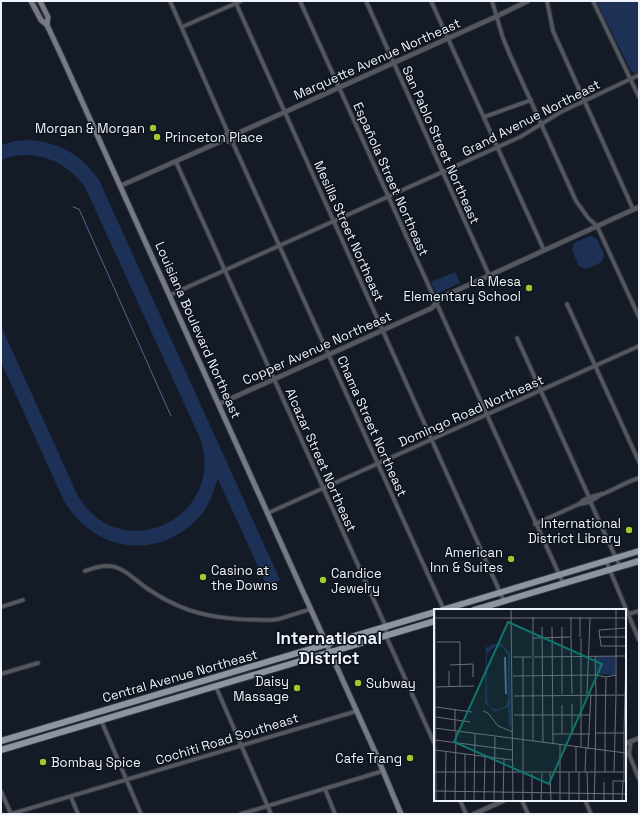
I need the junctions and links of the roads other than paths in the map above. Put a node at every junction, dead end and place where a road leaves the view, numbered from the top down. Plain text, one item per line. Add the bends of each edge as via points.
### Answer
1 (31, 1) edge
2 (40, 1) edge
3 (170, 1) edge
4 (241, 1) edge
5 (300, 1) edge
6 (366, 1) edge
7 (432, 1) edge
8 (492, 1) edge
9 (528, 1) edge
10 (547, 1) edge
11 (593, 1) edge
12 (235, 2) edge
13 (497, 17) junction
14 (47, 26) junction
15 (182, 27) junction
16 (448, 39) junction
17 (394, 63) junction
18 (639, 76) edge
19 (631, 79) junction
20 (339, 88) junction
21 (639, 97) edge
22 (531, 100) junction
23 (585, 101) junction
24 (285, 112) junction
25 (484, 117) junction
26 (542, 124) junction
27 (228, 133) junction
28 (234, 135) junction
29 (226, 139) junction
30 (232, 141) junction
31 (497, 148) junction
32 (176, 162) junction
33 (443, 172) junction
34 (120, 186) junction
35 (388, 197) junction
36 (639, 206) edge
37 (633, 209) junction
38 (334, 221) junction
39 (597, 226) junction
40 (279, 246) junction
41 (544, 250) junction
42 (225, 270) junction
43 (489, 275) junction
44 (170, 295) junction
45 (436, 302) junction
46 (568, 304) dead end
47 (639, 317) edge
48 (383, 331) junction
49 (517, 338) dead end
50 (639, 346) edge
51 (329, 354) junction
52 (595, 366) junction
53 (274, 380) junction
54 (541, 390) junction
55 (219, 404) junction
56 (487, 415) junction
57 (431, 440) junction
58 (639, 462) edge
59 (378, 464) junction
60 (639, 477) edge
61 (323, 489) junction
62 (590, 499) junction
63 (268, 514) junction
64 (535, 524) junction
65 (639, 551) edge
66 (616, 558) junction
67 (606, 561) junction
68 (639, 561) edge
69 (620, 567) junction
70 (610, 570) junction
71 (85, 571) dead end
72 (559, 575) junction
73 (563, 583) junction
74 (500, 593) junction
75 (23, 600) dead end
76 (504, 601) junction
77 (1, 607) edge
78 (311, 609) junction
79 (443, 609) edge
80 (446, 609) edge
81 (477, 609) edge
82 (626, 609) edge
83 (626, 609) edge
84 (434, 612) edge
85 (639, 612) edge
86 (628, 614) junction
87 (434, 621) edge
88 (386, 627) junction
89 (386, 636) junction
90 (639, 640) edge
91 (327, 645) junction
92 (330, 652) junction
93 (38, 663) dead end
94 (1, 674) edge
95 (216, 687) junction
96 (357, 711) junction
97 (101, 720) junction
98 (639, 738) edge
99 (1, 741) edge
100 (631, 741) junction
101 (434, 743) edge
102 (626, 744) edge
103 (242, 746) junction
104 (1, 750) edge
105 (626, 752) edge
106 (629, 754) junction
107 (383, 771) junction
108 (639, 779) edge
109 (126, 780) junction
110 (325, 789) junction
111 (1, 791) edge
112 (71, 797) junction
113 (460, 801) edge
114 (503, 801) edge
115 (522, 801) edge
116 (585, 801) edge
117 (267, 806) junction
118 (11, 814) edge
119 (78, 814) edge
120 (141, 814) edge
121 (241, 814) edge
122 (271, 814) edge
123 (335, 814) edge
124 (401, 814) edge
125 (466, 814) edge
126 (474, 814) edge
127 (528, 814) edge
128 (591, 814) edge

1 - 14 main road, Louisiana Boulevard Northeast
2 - 14 main road, Louisiana Boulevard Northeast via 47,16
3 - 15 street
4 - 12 street
5 - 20 street, Española Street Northeast
6 - 17 street, San Pablo Street Northeast
7 - 16 street
8 - 13 street
9 - 13 street, Marquette Avenue Northeast
10 - 23 street via 553,31
11 - 19 street
12 - 15 street
12 - 24 street, Mesilla Street Northeast
13 - 16 street, Marquette Avenue Northeast
13 - 22 street via 510,55
14 - 34 main road, Louisiana Boulevard Northeast
15 - 27 street
16 - 17 street, Marquette Avenue Northeast
16 - 25 street
17 - 20 street, Marquette Avenue Northeast
17 - 33 street, San Pablo Street Northeast
18 - 19 street, Grand Avenue Northeast
19 - 21 street
19 - 23 street, Grand Avenue Northeast
20 - 24 street, Marquette Avenue Northeast
20 - 35 street, Española Street Northeast
22 - 25 street
22 - 26 street
23 - 26 street, Grand Avenue Northeast
23 - 37 street
24 - 28 street, Marquette Avenue Northeast
24 - 38 street, Mesilla Street Northeast
25 - 31 street
26 - 31 street, Grand Avenue Northeast
26 - 39 street via 576,201
27 - 28 street
27 - 29 street
28 - 30 street
29 - 30 street
29 - 32 street
30 - 40 street, Chama Street Northeast
31 - 33 street, Grand Avenue Northeast
31 - 41 street
32 - 34 street
32 - 42 street, Alcazar Street Northeast
33 - 35 street, Grand Avenue Northeast
33 - 43 street, San Pablo Street Northeast
34 - 44 main road, Louisiana Boulevard Northeast
35 - 38 street, Grand Avenue Northeast
35 - 45 street, Española Street Northeast
36 - 37 street, Copper Avenue Northeast
37 - 39 street, Copper Avenue Northeast
38 - 40 street, Grand Avenue Northeast
38 - 48 street, Mesilla Street Northeast
39 - 41 street, Copper Avenue Northeast
39 - 47 street
40 - 42 street, Grand Avenue Northeast
40 - 51 street, Chama Street Northeast
41 - 43 street, Copper Avenue Northeast
42 - 44 street, Grand Avenue Northeast
42 - 53 street, Alcazar Street Northeast
43 - 45 street, Copper Avenue Northeast
44 - 55 main road, Louisiana Boulevard Northeast
45 - 48 street, Copper Avenue Northeast via 432,308
45 - 56 street, Española Street Northeast
46 - 52 street
48 - 51 street, Copper Avenue Northeast
48 - 57 street, Mesilla Street Northeast
49 - 54 street
50 - 52 street, Domingo Road Northeast
51 - 53 street, Copper Avenue Northeast
51 - 59 street, Chama Street Northeast
52 - 54 street, Domingo Road Northeast
52 - 58 street
53 - 55 street, Copper Avenue Northeast
53 - 61 street, Alcazar Street Northeast
54 - 56 street, Domingo Road Northeast
54 - 62 street
55 - 63 main road, Louisiana Boulevard Northeast
56 - 57 street, Domingo Road Northeast
56 - 64 street, Española Street Northeast
57 - 59 street, Domingo Road Northeast
57 - 74 street, Mesilla Street Northeast
59 - 61 street, Domingo Road Northeast
59 - 79 street, Chama Street Northeast
60 - 62 street
61 - 63 street, Domingo Road Northeast
61 - 88 street, Alcazar Street Northeast
62 - 64 street
62 - 66 street
63 - 78 main road, Louisiana Boulevard Northeast
64 - 72 street, Española Street Northeast
65 - 66 main road
66 - 67 main road
66 - 69 street
67 - 70 street
67 - 72 main road
68 - 69 main road
69 - 70 main road
70 - 73 main road
70 - 82 street
71 - 78 street via 101,567 118,568 172,603 208,615 272,620
72 - 73 street, Española Street Northeast
72 - 74 main road
73 - 76 main road
74 - 76 street, Mesilla Street Northeast
74 - 80 main road
75 - 77 street
76 - 81 main road
78 - 91 main road, Louisiana Boulevard Northeast
83 - 86 street
84 - 88 main road, Central Avenue Northeast
85 - 86 street
86 - 90 street
87 - 89 main road
88 - 89 street, Alcazar Street Northeast
88 - 91 main road, Central Avenue Northeast
89 - 92 main road
89 - 101 street
91 - 92 main road, Louisiana Boulevard Northeast
91 - 99 main road, Central Avenue Northeast
92 - 95 main road
92 - 96 main road, Louisiana Boulevard Northeast
93 - 94 street
95 - 97 main road
95 - 103 street
96 - 103 street, Cochiti Road Southeast
96 - 107 main road, Louisiana Boulevard Northeast
97 - 104 main road
97 - 109 street
98 - 100 street
100 - 102 street
100 - 106 street
103 - 109 street, Cochiti Road Southeast
103 - 117 street
105 - 106 street
106 - 108 street
107 - 110 street
107 - 124 main road, Louisiana Boulevard Northeast
109 - 112 street, Cochiti Road Southeast
109 - 120 street
110 - 117 street
110 - 123 street
111 - 118 street
112 - 118 street, Cochiti Road Southeast
112 - 119 street
113 - 125 street
114 - 126 street
115 - 127 street
116 - 128 street
117 - 121 street
117 - 122 street

